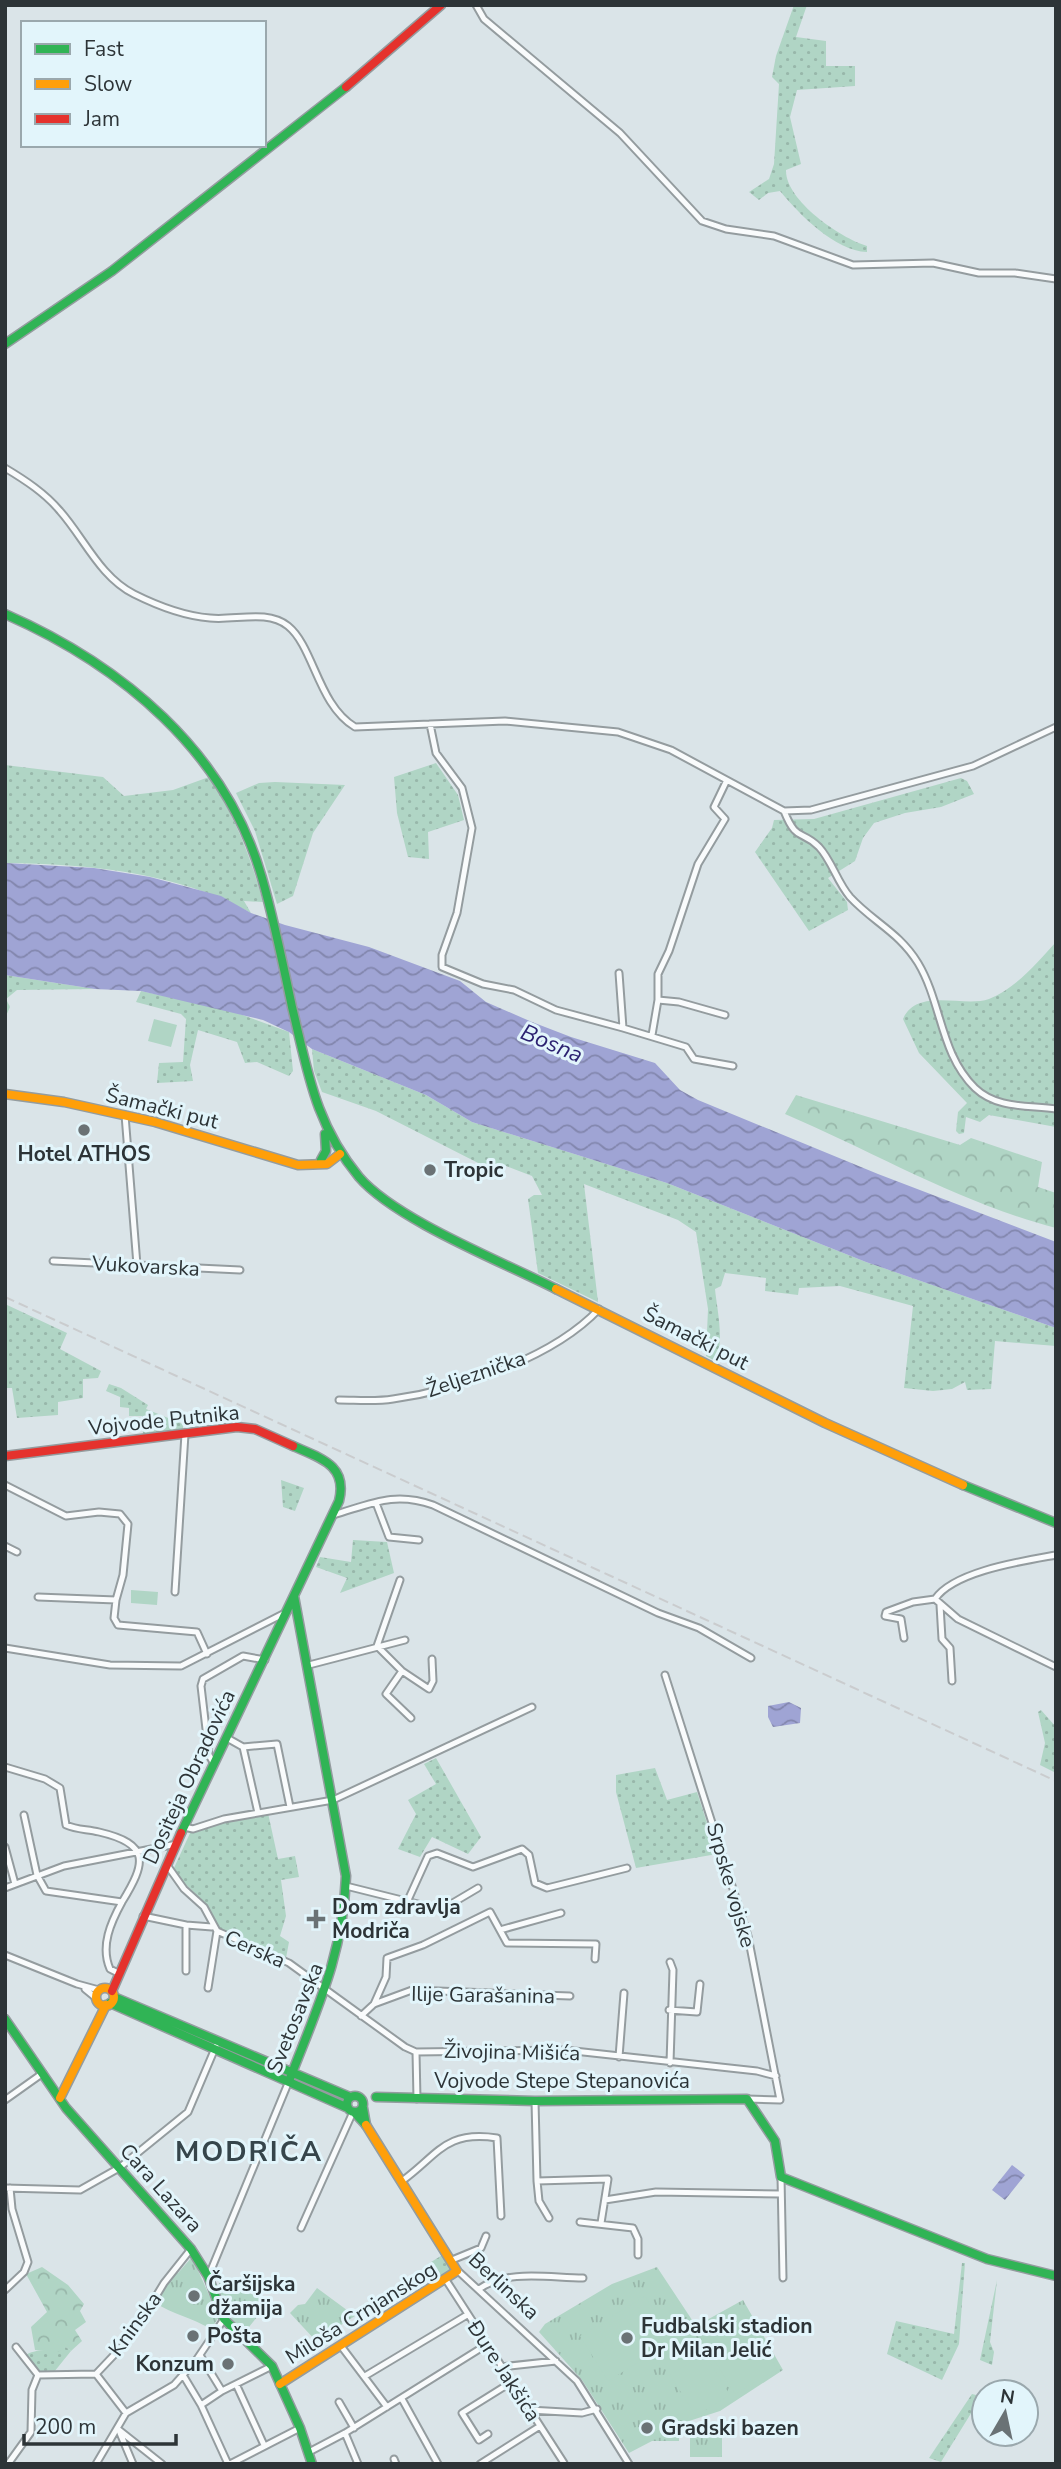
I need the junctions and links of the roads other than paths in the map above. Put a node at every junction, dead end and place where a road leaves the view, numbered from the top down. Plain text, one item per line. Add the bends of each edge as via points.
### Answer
1 (441, 5) edge
2 (476, 5) edge
3 (1056, 279) edge
4 (5, 344) edge
5 (5, 468) edge
6 (5, 614) edge
7 (430, 724) junction
8 (1056, 727) edge
9 (726, 782) junction
10 (783, 811) junction
11 (619, 973) dead end
12 (658, 1000) junction
13 (725, 1015) dead end
14 (623, 1028) junction
15 (652, 1035) junction
16 (733, 1066) dead end
17 (5, 1094) edge
18 (1056, 1108) edge
19 (125, 1115) junction
20 (324, 1126) junction
21 (340, 1154) junction
22 (321, 1160) junction
23 (308, 1166) junction
24 (52, 1262) dead end
25 (137, 1265) junction
26 (240, 1270) dead end
27 (599, 1309) junction
28 (339, 1400) dead end
29 (185, 1434) junction
30 (5, 1456) edge
31 (320, 1458) joint
32 (5, 1485) edge
33 (376, 1503) junction
34 (332, 1515) junction
35 (1056, 1523) edge
36 (419, 1539) dead end
37 (5, 1546) edge
38 (17, 1552) dead end
39 (1056, 1555) edge
40 (400, 1580) dead end
41 (175, 1592) dead end
42 (294, 1596) junction
43 (38, 1597) dead end
44 (116, 1600) junction
45 (937, 1602) junction
46 (286, 1612) junction
47 (904, 1638) dead end
48 (405, 1640) dead end
49 (377, 1646) junction
50 (5, 1648) edge
51 (207, 1654) junction
52 (751, 1658) dead end
53 (432, 1659) dead end
54 (264, 1660) junction
55 (309, 1665) junction
56 (1056, 1667) edge
57 (402, 1671) junction
58 (665, 1675) dead end
59 (952, 1681) dead end
60 (532, 1707) dead end
61 (411, 1718) dead end
62 (227, 1738) junction
63 (243, 1747) junction
64 (214, 1764) junction
65 (5, 1767) edge
66 (333, 1800) junction
67 (290, 1807) junction
68 (258, 1813) junction
69 (24, 1815) dead end
70 (184, 1827) junction
71 (177, 1844) junction
72 (5, 1847) edge
73 (137, 1852) junction
74 (167, 1865) junction
75 (626, 1868) dead end
76 (37, 1875) junction
77 (15, 1884) junction
78 (346, 1886) junction
79 (5, 1888) edge
80 (478, 1888) dead end
81 (408, 1900) junction
82 (122, 1902) junction
83 (561, 1913) dead end
84 (143, 1916) junction
85 (186, 1925) junction
86 (214, 1929) junction
87 (500, 1930) junction
88 (5, 1955) edge
89 (595, 1959) dead end
90 (670, 1962) dead end
91 (186, 1971) dead end
92 (118, 1973) junction
93 (700, 1984) dead end
94 (208, 1988) dead end
95 (327, 1992) junction
96 (624, 1993) dead end
97 (570, 1996) dead end
98 (105, 1997) junction
99 (374, 2004) junction
100 (669, 2010) junction
101 (361, 2016) junction
102 (5, 2018) edge
103 (216, 2045) junction
104 (416, 2052) junction
105 (619, 2057) junction
106 (670, 2063) junction
107 (43, 2073) junction
108 (776, 2076) junction
109 (290, 2077) junction
110 (354, 2097) junction
111 (376, 2097) junction
112 (60, 2098) junction
113 (417, 2099) junction
114 (747, 2099) junction
115 (5, 2100) edge
116 (535, 2101) junction
117 (363, 2106) junction
118 (351, 2111) junction
119 (366, 2125) junction
120 (120, 2168) junction
121 (781, 2177) junction
122 (537, 2180) junction
123 (402, 2181) junction
124 (8, 2188) edge
125 (780, 2194) junction
126 (605, 2200) junction
127 (501, 2216) dead end
128 (549, 2218) dead end
129 (580, 2222) dead end
130 (601, 2223) junction
131 (301, 2228) dead end
132 (486, 2236) dead end
133 (191, 2249) junction
134 (638, 2255) dead end
135 (452, 2260) junction
136 (457, 2270) junction
137 (208, 2276) junction
138 (1056, 2276) edge
139 (583, 2278) dead end
140 (783, 2278) dead end
141 (446, 2280) junction
142 (479, 2289) junction
143 (5, 2290) edge
144 (467, 2315) junction
145 (224, 2319) junction
146 (486, 2345) junction
147 (341, 2346) junction
148 (16, 2347) dead end
149 (200, 2355) junction
150 (556, 2361) junction
151 (272, 2366) junction
152 (500, 2367) junction
153 (38, 2375) junction
154 (96, 2375) junction
155 (183, 2375) junction
156 (365, 2376) junction
157 (510, 2383) junction
158 (236, 2384) junction
159 (280, 2384) junction
160 (222, 2391) junction
161 (402, 2399) junction
162 (339, 2402) dead end
163 (201, 2405) junction
164 (387, 2407) junction
165 (597, 2409) junction
166 (529, 2410) junction
167 (126, 2413) junction
168 (540, 2426) junction
169 (300, 2428) junction
170 (354, 2428) junction
171 (119, 2430) junction
172 (345, 2433) junction
173 (488, 2434) dead end
174 (264, 2445) junction
175 (309, 2452) junction
176 (564, 2463) edge
177 (8, 2464) edge
178 (96, 2464) edge
179 (133, 2464) edge
180 (162, 2464) edge
181 (229, 2464) edge
182 (312, 2464) edge
183 (358, 2464) edge
184 (438, 2464) edge
185 (480, 2464) edge
186 (629, 2464) edge

1 - 4 street via 317,111 101,278
2 - 3 street via 484,19 635,147 702,221 774,236 852,265 933,263 979,273
5 - 7 street via 58,509 124,589 195,616 277,620 298,637 324,691 350,724 373,728
6 - 20 street via 92,657 144,696 203,759 237,813 274,917
7 - 9 street via 505,721 618,732 671,750
7 - 14 street via 436,753 462,789 472,828 442,967 483,984 513,990 556,1010
8 - 10 street via 974,766 811,810
9 - 10 street
9 - 12 street via 714,802 725,819 698,864 657,974
10 - 18 street via 792,830 821,850 853,900 901,939 936,1000 945,1040 977,1090 1004,1103
11 - 14 street
12 - 13 street
12 - 15 street
14 - 15 street
15 - 16 street via 686,1046 694,1059
17 - 19 street, Šamački put
19 - 23 street, Šamački put
19 - 25 street
20 - 21 street, Šamački put
20 - 22 street via 326,1147
21 - 22 street
21 - 23 street via 329,1163
21 - 27 street, Šamački put via 370,1189 404,1213
22 - 23 street
24 - 25 street, Vukovarska
25 - 26 street, Vukovarska
27 - 28 street, Željeznička via 549,1347 451,1387 390,1400
27 - 35 street, Šamački put via 881,1448
29 - 30 street, Vojvode Putnika
29 - 31 street, Vojvode Putnika via 246,1427
29 - 41 street
31 - 34 street, Dositeja Obradovića via 334,1465 342,1482
32 - 44 street via 66,1516 99,1512 124,1516 128,1524
33 - 34 street
33 - 36 street via 389,1537
33 - 52 street via 411,1497 433,1505 658,1613 699,1628
34 - 42 street, Dositeja Obradovića
37 - 38 street
39 - 45 street via 977,1573 948,1586
40 - 49 street
42 - 46 street, Dositeja Obradovića
42 - 55 street, Svetosavska
43 - 44 street
44 - 51 street via 118,1625 197,1632
45 - 47 street via 913,1602 886,1612 885,1616 901,1619
45 - 56 street via 958,1619
45 - 59 street via 943,1639 950,1648
46 - 51 street
46 - 54 street, Dositeja Obradovića
48 - 49 street
49 - 55 street
49 - 57 street
50 - 51 street via 153,1667 181,1666
53 - 57 street via 431,1688
54 - 62 street, Dositeja Obradovića
54 - 64 street via 243,1656 203,1679 209,1755
55 - 66 street, Svetosavska
57 - 61 street via 386,1694
58 - 108 street, Srpske vojske via 748,1936
60 - 66 street
62 - 63 street
62 - 64 street, Dositeja Obradovića
63 - 67 street via 277,1744
63 - 68 street
64 - 70 street, Dositeja Obradovića
65 - 73 street via 60,1788 66,1825 113,1836
66 - 67 street
66 - 78 street, Svetosavska
67 - 68 street
68 - 70 street via 193,1829
69 - 76 street
70 - 71 street, Dositeja Obradovića
71 - 73 street
71 - 74 street, Dositeja Obradovića
72 - 77 street
73 - 76 street
73 - 82 street via 139,1875
74 - 84 street, Dositeja Obradovića
74 - 86 street, Cerska via 204,1907
75 - 81 street via 547,1888 535,1883 528,1852 522,1849 473,1867 437,1853 428,1856
76 - 77 street
76 - 82 street via 46,1891
77 - 79 street
78 - 81 street
78 - 95 street, Svetosavska via 341,1948
80 - 81 street via 445,1906 430,1908
82 - 92 street via 108,1927 107,1941 107,1964
83 - 87 street
84 - 85 street
84 - 92 street, Dositeja Obradovića
85 - 86 street
85 - 91 street
86 - 94 street
86 - 95 street, Cerska via 289,1963
87 - 89 street via 507,1943 596,1944
87 - 99 street via 490,1912 387,1958 386,1977
88 - 98 street
90 - 100 street
92 - 98 street, Dositeja Obradovića
93 - 100 street via 697,2012
95 - 101 street, Živojina Mišića
95 - 109 street, Svetosavska
96 - 105 street
97 - 99 street, Ilije Garašanina via 412,1990
98 - 103 street
98 - 112 street, Dositeja Obradovića
99 - 101 street, Ilije Garašanina
100 - 106 street
101 - 104 street, Živojina Mišića
102 - 107 street, Cara Lazara
103 - 109 street
103 - 120 street via 188,2112
104 - 105 street, Živojina Mišića via 537,2049
104 - 113 street, Živojina Mišića
105 - 106 street, Živojina Mišića
106 - 108 street, Živojina Mišića
107 - 112 street, Cara Lazara
107 - 115 street
108 - 114 street, Srpske vojske via 780,2100
109 - 110 street
109 - 118 street
109 - 137 street, Svetosavska
110 - 111 street, Vojvode Stepe Stepanovića
110 - 117 street
110 - 118 street
111 - 113 street, Vojvode Stepe Stepanovića
111 - 117 street
112 - 120 street, Cara Lazara
113 - 116 street, Vojvode Stepe Stepanovića
114 - 116 street, Vojvode Stepe Stepanovića
114 - 121 street via 775,2141
116 - 122 street
117 - 118 street
117 - 119 street, Berlinska
118 - 119 street, Berlinska
118 - 131 street
119 - 123 street, Berlinska
120 - 124 street via 80,2190
120 - 133 street, Cara Lazara
121 - 125 street
121 - 138 street via 987,2259
122 - 126 street via 608,2179
122 - 128 street via 539,2201
123 - 127 street via 452,2140 497,2138
123 - 135 street, Berlinska
124 - 143 street via 29,2262
125 - 126 street via 656,2192
125 - 140 street
126 - 130 street
129 - 130 street
130 - 134 street via 634,2228
132 - 135 street via 481,2248
133 - 137 street, Cara Lazara
133 - 154 street, Kninska via 132,2336
135 - 136 street, Berlinska
136 - 141 street, Miloša Crnjanskog
136 - 142 street, Berlinska
137 - 145 street, Cara Lazara
139 - 142 street via 508,2278
141 - 144 street, Đure Jakšića
141 - 147 street, Miloša Crnjanskog
142 - 150 street, Berlinska
144 - 146 street, Đure Jakšića
144 - 156 street
145 - 149 street
145 - 151 street, Cara Lazara
146 - 152 street, Đure Jakšića
146 - 161 street
147 - 156 street
147 - 159 street, Miloša Crnjanskog
148 - 153 street
149 - 155 street
149 - 160 street
150 - 152 street
150 - 165 street, Berlinska
151 - 158 street
151 - 159 street, Cara Lazara
152 - 157 street, Đure Jakšića
153 - 154 street, Kninska
153 - 177 street via 32,2390 30,2432
154 - 167 street
155 - 163 street
155 - 167 street
156 - 164 street
157 - 166 street, Đure Jakšića
157 - 173 street via 462,2413 479,2440
158 - 160 street
158 - 174 street
159 - 169 street, Cara Lazara
160 - 163 street
161 - 164 street
161 - 184 street
162 - 170 street
163 - 181 street
164 - 170 street
165 - 166 street via 582,2413
165 - 186 street, Berlinska
166 - 168 street, Đure Jakšića
167 - 171 street
168 - 176 street, Đure Jakšića
168 - 185 street
169 - 174 street
169 - 175 street, Cara Lazara
170 - 172 street
171 - 178 street
171 - 179 street
171 - 180 street
172 - 175 street
172 - 183 street
174 - 181 street
175 - 182 street, Cara Lazara

